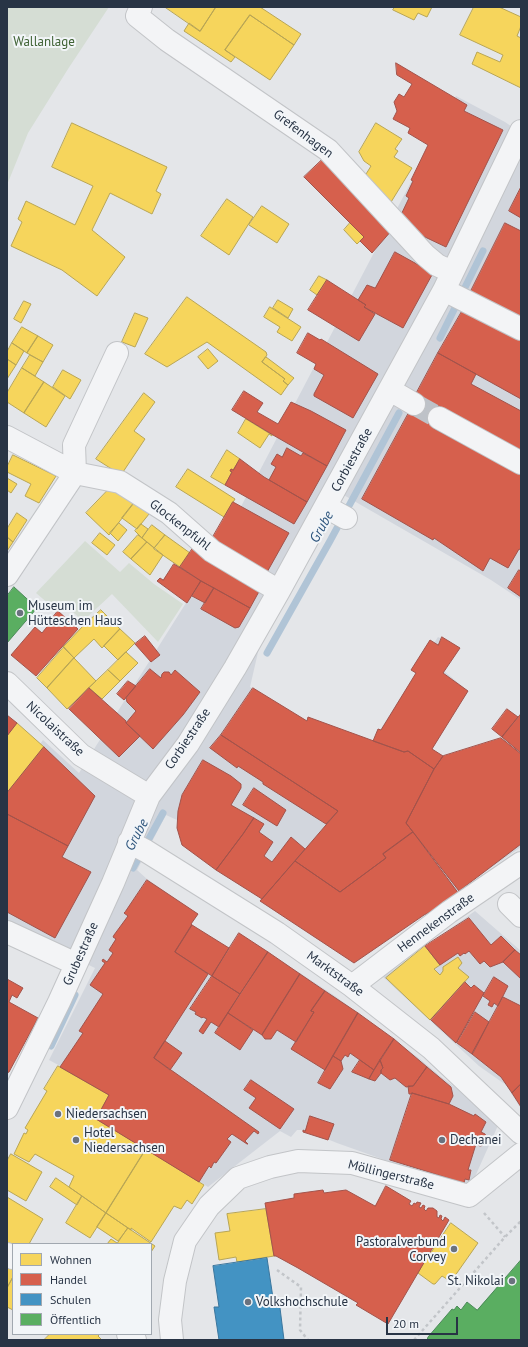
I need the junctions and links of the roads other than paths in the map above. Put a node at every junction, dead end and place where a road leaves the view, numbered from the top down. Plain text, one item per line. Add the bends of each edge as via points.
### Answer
1 (139, 12) edge
2 (521, 131) edge
3 (454, 290) junction
4 (521, 329) edge
5 (117, 353) dead end
6 (390, 390) junction
7 (414, 404) tunnel mouth
8 (439, 418) tunnel mouth
9 (7, 437) edge
10 (521, 463) edge
11 (75, 473) junction
12 (7, 575) edge
13 (279, 591) junction
14 (7, 683) edge
15 (149, 796) junction
16 (138, 847) junction
17 (521, 863) edge
18 (7, 932) edge
19 (76, 964) junction
20 (352, 986) junction
21 (7, 1108) edge
22 (521, 1133) edge
23 (521, 1154) edge
24 (172, 1340) edge

1 - 3 street, Grefenhagen via 166,40 328,150 437,265
2 - 3 street, Corbiestraße
3 - 4 street, Grefenhagen
3 - 6 street, Corbiestraße
5 - 11 street via 74,445
6 - 7 street
6 - 13 street, Corbiestraße via 338,513
8 - 10 street
9 - 11 street, Glockenpfuhl
11 - 12 street
11 - 13 street, Glockenpfuhl via 120,482 169,513 212,551
13 - 15 street, Corbiestraße via 188,744
14 - 15 street, Nicolaistraße via 80,755
15 - 16 street, Grubestraße
16 - 19 street, Grubestraße via 112,883
16 - 20 street, Marktstraße via 277,933
17 - 20 street, Hennekenstraße via 449,912
18 - 19 street
19 - 21 street, Grubestraße
20 - 22 street, Marktstraße via 431,1048
23 - 24 street, Möllingerstraße via 469,1196 352,1163 298,1161 238,1178 209,1206 185,1241 175,1281 170,1320

